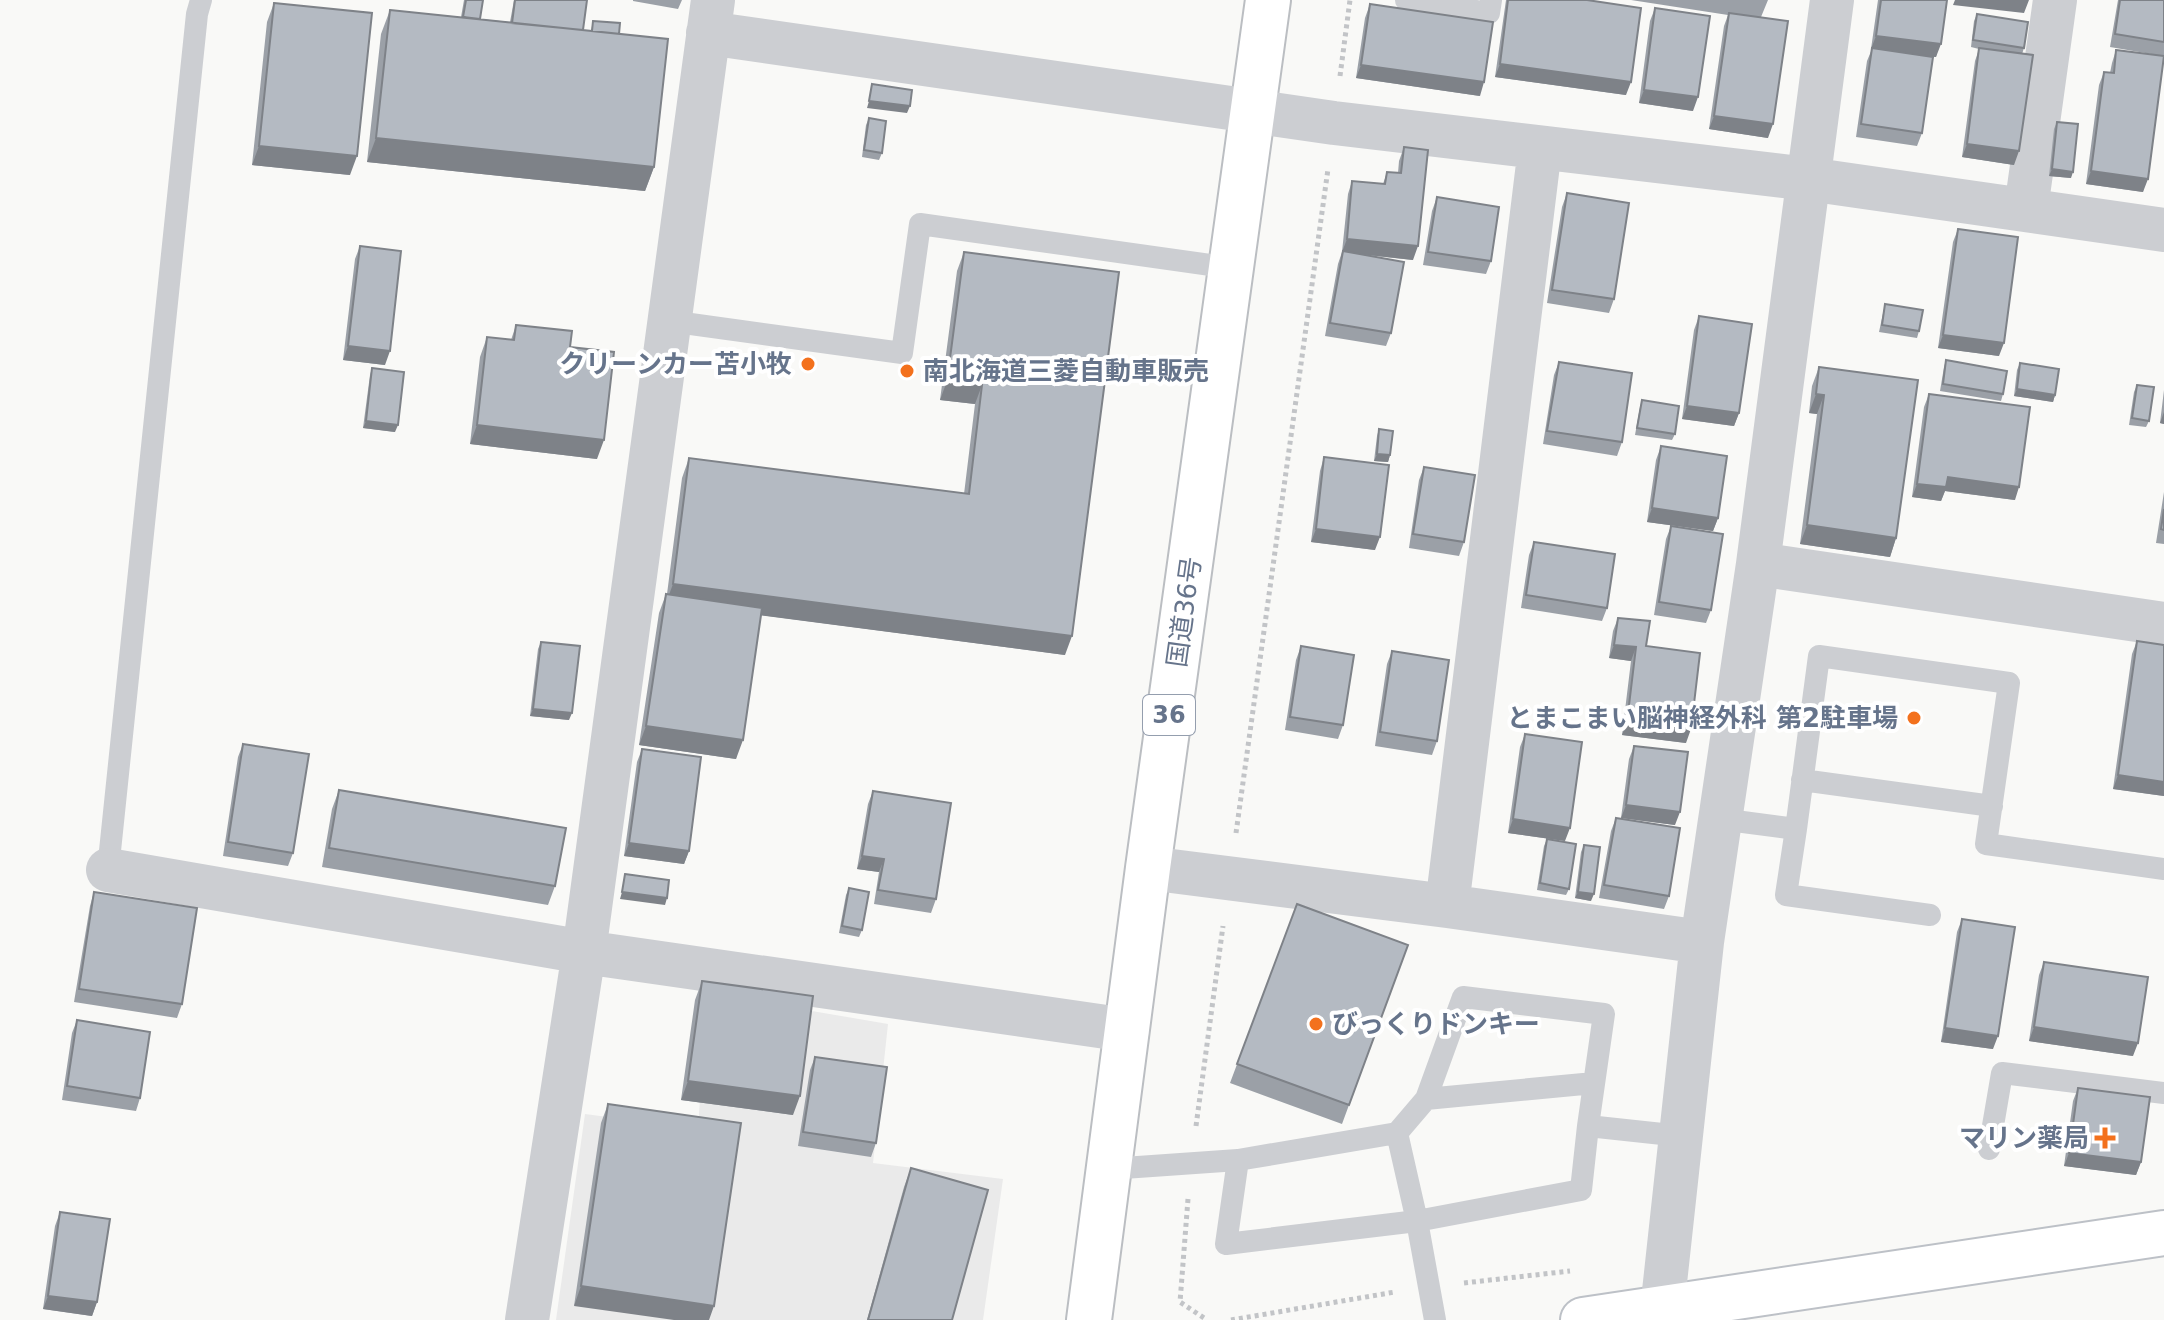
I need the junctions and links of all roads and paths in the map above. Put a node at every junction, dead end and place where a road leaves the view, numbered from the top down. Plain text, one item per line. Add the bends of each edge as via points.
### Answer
1 (201, 0) edge
2 (1268, 0) edge
3 (1350, 0) edge
4 (1406, 0) edge
5 (1491, 0) edge
6 (1832, 0) edge
7 (2055, 0) edge
8 (711, 17) edge
9 (1252, 111) junction
10 (1334, 123) junction
11 (1540, 148) junction
12 (1808, 179) junction
13 (2026, 209) junction
14 (2164, 230) edge
15 (1232, 268) junction
16 (669, 321) junction
17 (1758, 564) junction
18 (2164, 624) edge
19 (1802, 780) junction
20 (1992, 806) junction
21 (1720, 819) junction
22 (1796, 829) junction
23 (1148, 868) junction
24 (2164, 869) edge
25 (108, 870) joint
26 (1230, 880) junction
27 (1447, 906) junction
28 (1930, 915) dead end
29 (1702, 942) junction
30 (584, 952) junction
31 (1127, 1030) junction
32 (1594, 1083) junction
33 (2164, 1093) edge
34 (1426, 1099) junction
35 (1588, 1126) junction
36 (1397, 1133) junction
37 (1681, 1136) junction
38 (1989, 1149) dead end
39 (1238, 1160) junction
40 (1190, 1163) junction
41 (1109, 1169) junction
42 (1417, 1221) junction
43 (2164, 1233) edge
44 (1662, 1310) junction
45 (527, 1320) edge
46 (1089, 1320) edge
47 (1207, 1320) edge
48 (1435, 1320) edge
49 (1583, 1320) edge

1 - 25 lane
2 - 9 main road, 国道36号 / 36
3 - 10 path
4 - 5 lane via 1489,13
6 - 12 street
7 - 13 street
8 - 9 street
8 - 16 street
9 - 10 street
9 - 15 main road, 国道36号 / 36
10 - 11 street
10 - 26 path
11 - 12 street
11 - 27 street
12 - 13 street
12 - 17 street
13 - 14 street
15 - 16 lane via 920,224 902,353
15 - 23 main road, 国道36号 / 36
16 - 30 street
17 - 18 street
17 - 21 street
19 - 20 lane
19 - 20 lane via 1819,656 2009,683
19 - 22 lane
20 - 24 lane via 1986,844
21 - 22 lane
21 - 29 street
22 - 28 lane via 1786,895
23 - 26 street
23 - 31 main road, 国道36号 / 36
25 - 30 street
26 - 27 street
26 - 40 path
27 - 29 street
29 - 37 street
30 - 31 street
30 - 45 street
31 - 41 main road, 国道36号 / 36
32 - 34 lane
32 - 34 lane via 1604,1014 1463,997
32 - 35 lane
33 - 38 lane via 2002,1073
34 - 36 lane
35 - 37 lane
35 - 42 lane via 1581,1190
36 - 39 lane
36 - 42 lane
37 - 44 street
39 - 40 lane
39 - 42 lane via 1226,1244
40 - 41 lane
40 - 47 path via 1180,1302
41 - 46 main road, 国道36号 / 36
42 - 48 lane
43 - 44 main road
44 - 49 main road

